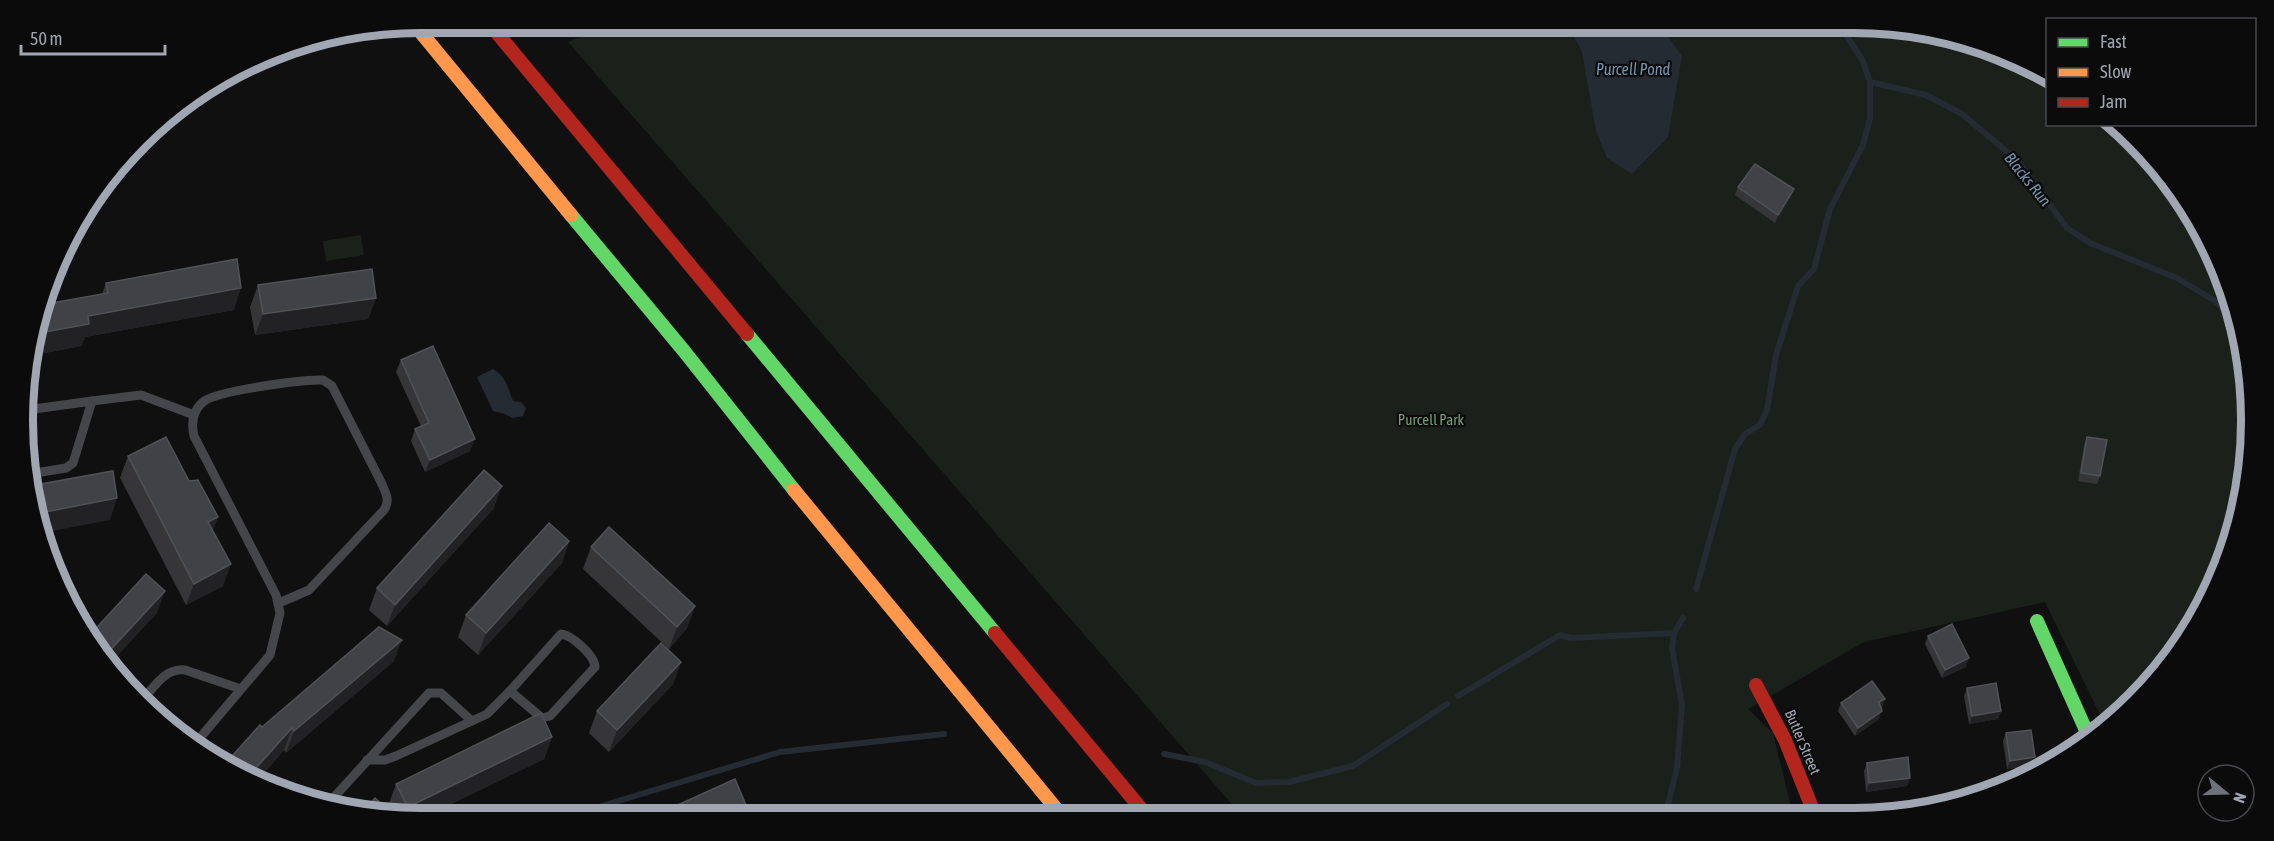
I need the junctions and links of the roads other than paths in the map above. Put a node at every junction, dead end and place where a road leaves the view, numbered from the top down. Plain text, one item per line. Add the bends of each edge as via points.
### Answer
1 (421, 33) edge
2 (497, 33) edge
3 (92, 401) junction
4 (33, 409) edge
5 (194, 415) junction
6 (36, 473) edge
7 (279, 603) junction
8 (2037, 621) dead end
9 (1756, 685) dead end
10 (241, 689) junction
11 (510, 691) junction
12 (146, 695) edge
13 (472, 721) junction
14 (2086, 730) edge
15 (200, 739) edge
16 (367, 760) junction
17 (333, 798) edge
18 (1055, 808) edge
19 (1141, 808) edge
20 (1812, 808) edge

1 - 18 main road
2 - 19 main road
3 - 4 lane
3 - 5 lane via 141,395
3 - 6 lane via 75,460 66,468
5 - 7 lane via 194,436
5 - 7 lane via 204,401 221,394 323,380 332,386 384,489 388,498 384,510 323,577 307,592
7 - 10 lane via 272,650
8 - 14 main road
9 - 20 main road, Butler Street via 1785,740
10 - 12 lane via 176,669
10 - 15 lane
11 - 11 lane via 561,634 567,634 594,660 593,671 548,718 539,717
11 - 13 lane via 493,710
13 - 16 lane via 396,756
13 - 16 lane via 441,693 429,693
16 - 17 lane

